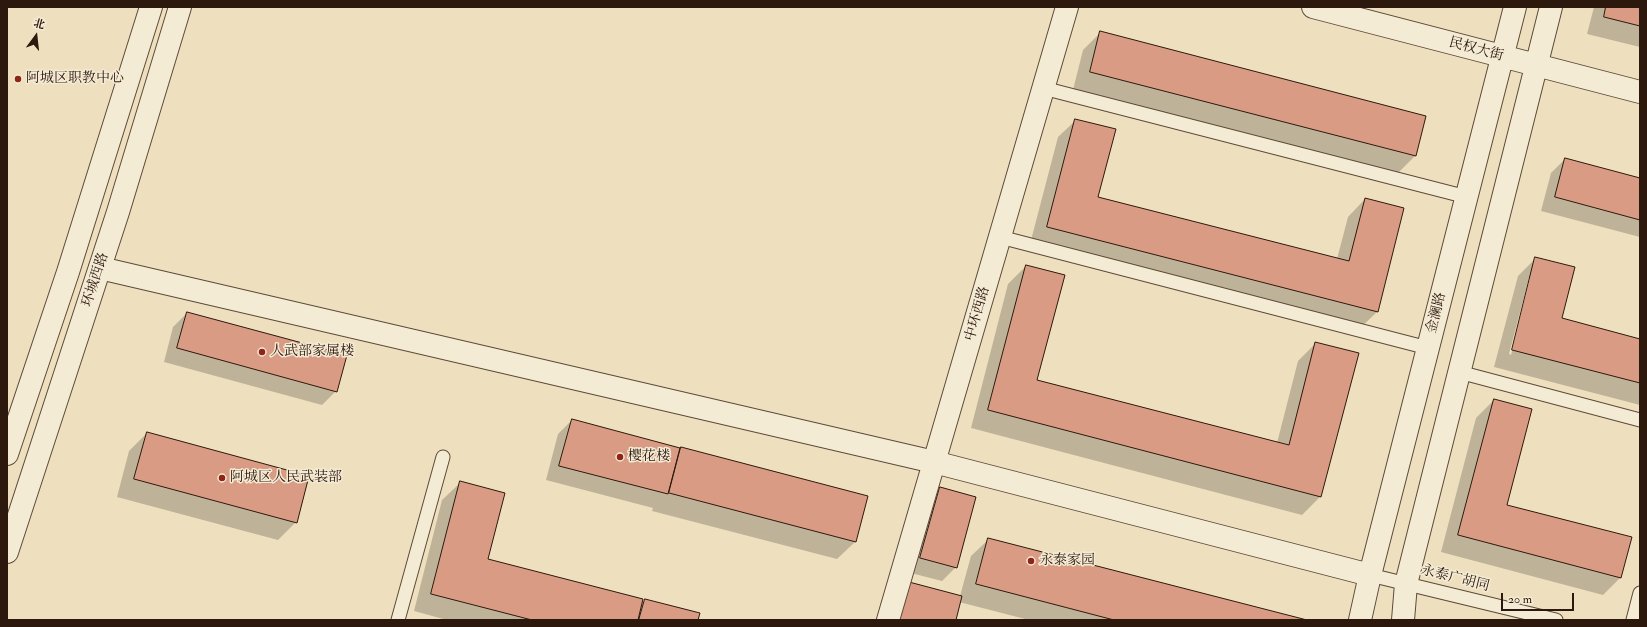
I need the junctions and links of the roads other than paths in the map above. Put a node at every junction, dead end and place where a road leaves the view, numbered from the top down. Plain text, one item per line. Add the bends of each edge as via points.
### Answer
1 (151, 7) edge
2 (180, 7) edge
3 (1067, 7) edge
4 (1313, 7) edge
5 (1515, 7) edge
6 (1551, 7) edge
7 (1503, 57) junction
8 (1536, 65) junction
9 (1043, 88) junction
10 (1640, 92) edge
11 (1467, 197) junction
12 (1000, 237) junction
13 (100, 268) junction
14 (1428, 348) junction
15 (1459, 372) junction
16 (1640, 420) edge
17 (7, 454) edge
18 (443, 457) dead end
19 (934, 462) junction
20 (7, 552) edge
21 (1370, 575) junction
22 (1406, 584) junction
23 (1640, 593) edge
24 (398, 620) edge
25 (888, 620) edge
26 (1360, 620) edge
27 (1403, 620) edge
28 (1556, 620) edge
29 (1633, 620) edge

1 - 17 street via 68,272
2 - 13 street, 环城西路
3 - 9 street, 中环西路
4 - 7 street, 民权大街
5 - 7 street, 金澜路
6 - 8 street
7 - 8 street, 民权大街
7 - 11 street, 金澜路
8 - 10 street, 民权大街
8 - 15 street
9 - 11 lane
9 - 12 street, 中环西路
11 - 14 street, 金澜路
12 - 14 lane
12 - 19 street, 中环西路
13 - 19 street
13 - 20 street, 环城西路
14 - 21 street, 金澜路
15 - 16 lane
15 - 22 street
18 - 24 lane
19 - 21 street
19 - 25 street, 中环西路
21 - 22 lane, 永泰广胡同
21 - 26 street, 金澜路
22 - 27 street
22 - 28 lane, 永泰广胡同
23 - 29 lane

